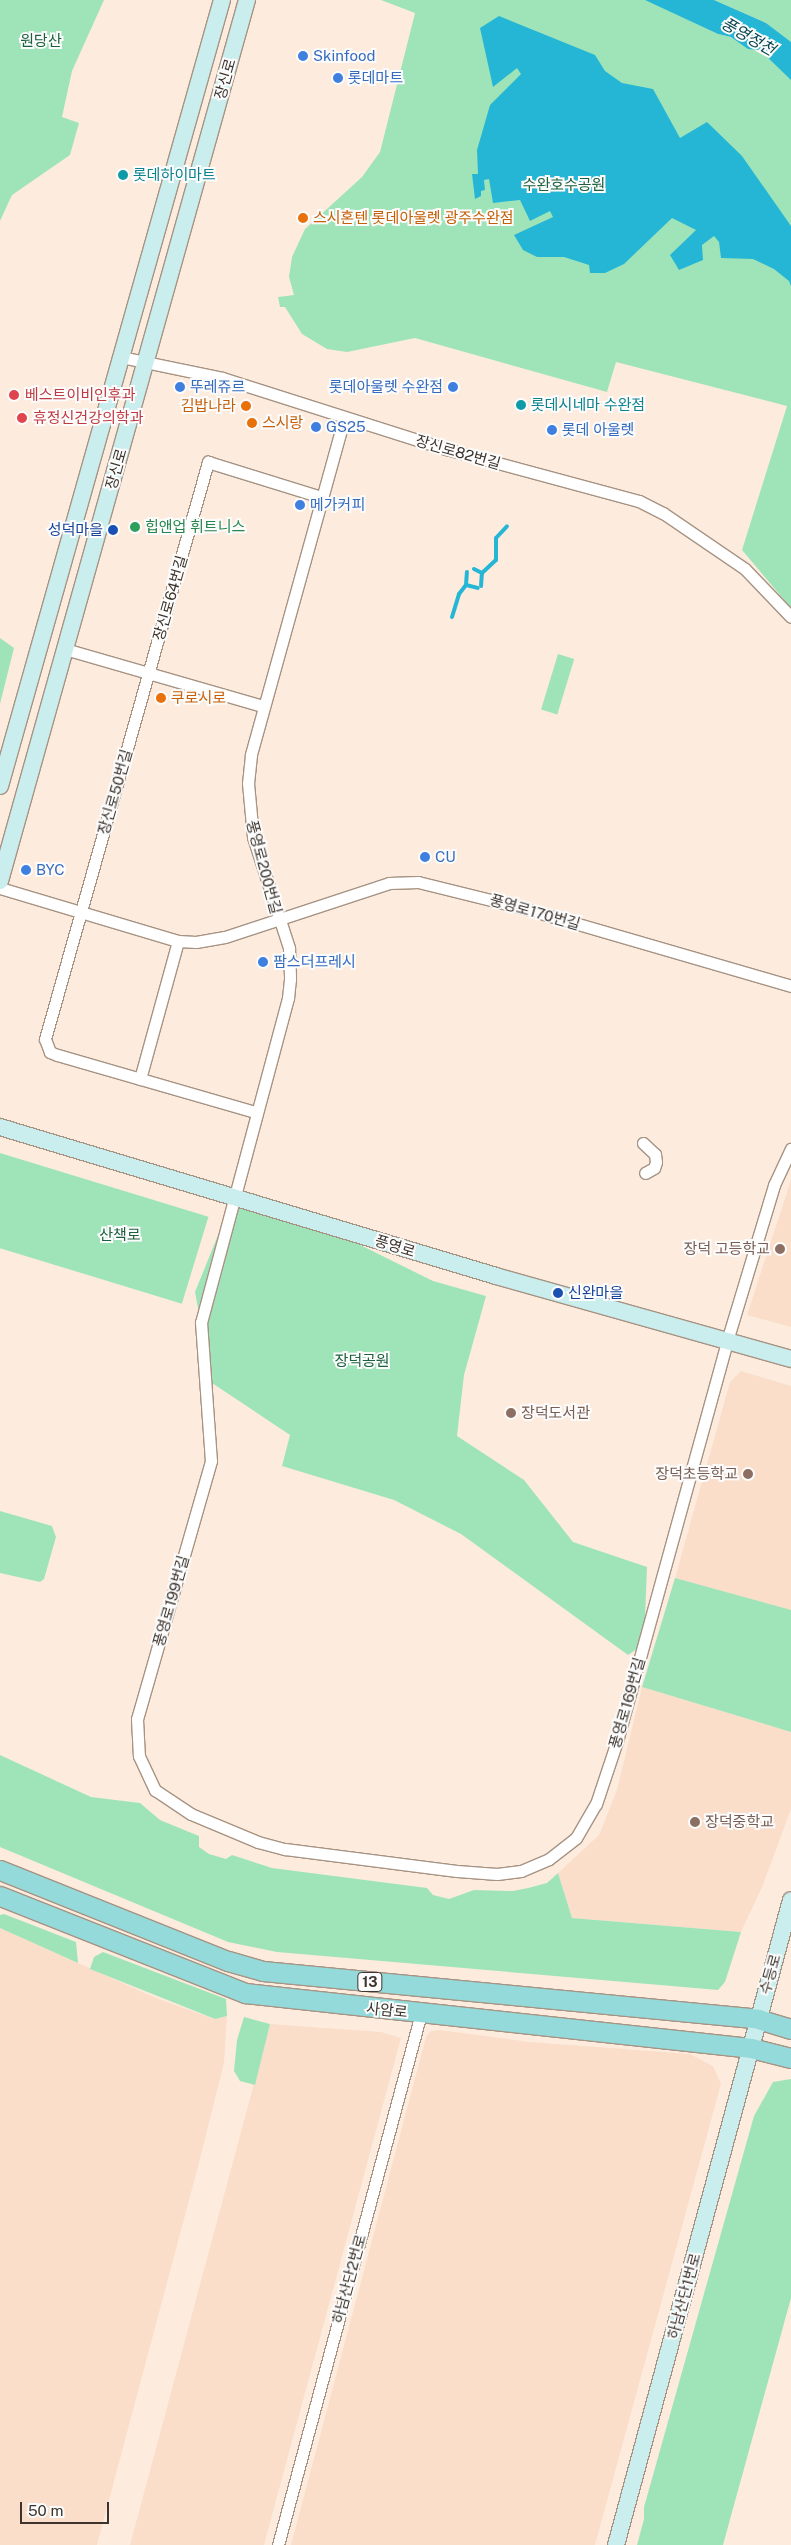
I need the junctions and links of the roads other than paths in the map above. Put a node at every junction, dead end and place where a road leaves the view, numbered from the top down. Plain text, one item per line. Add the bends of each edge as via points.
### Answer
1 (222, 0) edge
2 (247, 0) edge
3 (121, 357) junction
4 (145, 364) junction
5 (344, 419) junction
6 (321, 496) junction
7 (791, 617) edge
8 (65, 649) junction
9 (149, 673) junction
10 (263, 706) junction
11 (0, 786) edge
12 (0, 881) edge
13 (0, 888) edge
14 (81, 912) junction
15 (278, 920) junction
16 (178, 941) junction
17 (791, 986) edge
18 (140, 1079) junction
19 (255, 1112) junction
20 (0, 1127) edge
21 (643, 1143) dead end
22 (791, 1149) edge
23 (645, 1174) dead end
24 (233, 1198) junction
25 (727, 1341) junction
26 (791, 1359) edge
27 (356, 1858) joint
28 (0, 1870) edge
29 (0, 1896) edge
30 (791, 1900) edge
31 (421, 2013) junction
32 (758, 2020) junction
33 (791, 2028) edge
34 (751, 2048) junction
35 (791, 2058) edge
36 (278, 2545) edge
37 (616, 2545) edge

1 - 3 main road, 장신로
2 - 4 main road, 장신로
3 - 4 street, 장신로82번길
3 - 11 main road, 장신로
4 - 5 street, 장신로82번길 via 169,365 222,378
4 - 8 main road, 장신로
5 - 6 street, 풍영로200번길
5 - 7 street, 장신로82번길 via 639,501 663,513 737,564 772,594
6 - 9 street, 장신로64번길 via 208,462
6 - 10 street, 풍영로200번길
8 - 9 street
8 - 12 main road, 장신로
9 - 10 street
9 - 14 street, 장신로50번길
10 - 15 street, 풍영로200번길 via 251,755 249,813
13 - 14 street
14 - 16 street
14 - 18 street, 장신로50번길 via 45,1039 50,1052
15 - 16 street via 209,941
15 - 17 street, 풍영로170번길 via 389,883 418,882 532,911
15 - 19 street, 풍영로200번길 via 290,962 288,998
16 - 18 street
18 - 19 street
19 - 24 street, 풍영로200번길
20 - 24 main road, 풍영로
21 - 23 street via 651,1148 656,1162 654,1168
22 - 25 street via 774,1185
24 - 25 main road, 풍영로
24 - 27 street, 풍영로199번길 via 201,1322 211,1461 139,1712 136,1743 147,1777 155,1790 176,1806 258,1842 285,1849
25 - 26 main road, 풍영로
25 - 27 street, 풍영로169번길 via 630,1699 599,1796 584,1827 576,1838 549,1859 508,1873 486,1874
28 - 32 main road, 사암로 / 13 via 228,1961 263,1971
29 - 31 main road, 사암로 / 13 via 245,1994
30 - 32 main road, 수등로
31 - 34 main road, 사암로 / 13
31 - 36 street, 하남산단2번로
32 - 33 main road, 사암로 / 13
32 - 34 main road, 수등로
34 - 35 main road, 사암로 / 13
34 - 37 main road, 하남산단1번로

